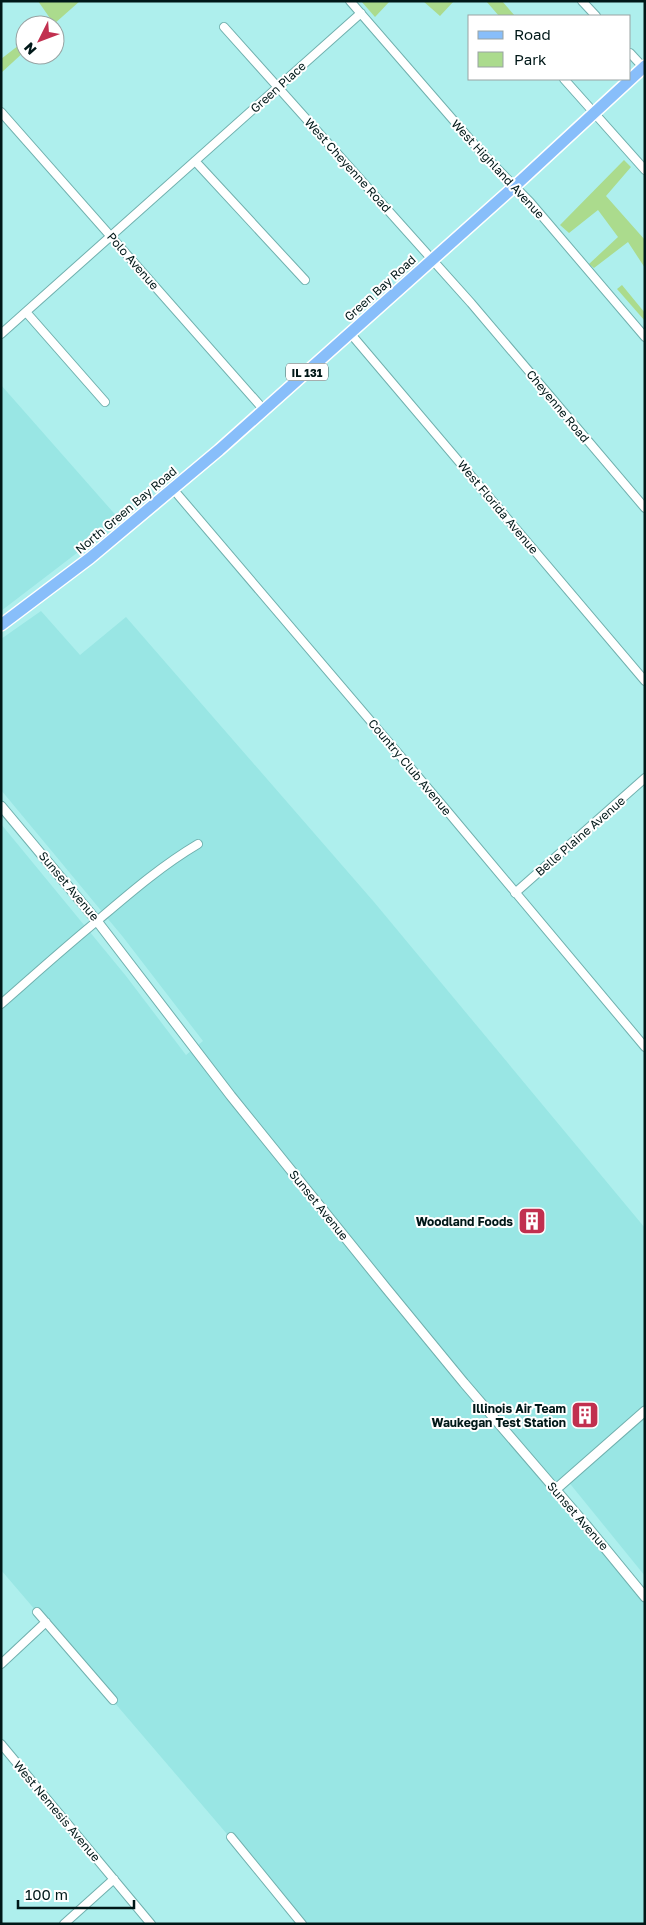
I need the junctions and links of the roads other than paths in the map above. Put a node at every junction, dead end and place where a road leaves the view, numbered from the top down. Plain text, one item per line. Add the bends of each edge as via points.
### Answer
1 (350, 1) edge
2 (582, 1) edge
3 (361, 13) junction
4 (595, 15) edge
5 (224, 27) dead end
6 (631, 54) edge
7 (644, 67) edge
8 (631, 79) edge
9 (565, 80) edge
10 (630, 80) edge
11 (278, 88) junction
12 (1, 112) edge
13 (595, 113) junction
14 (195, 161) junction
15 (645, 170) edge
16 (515, 186) junction
17 (111, 236) junction
18 (433, 259) junction
19 (305, 280) dead end
20 (471, 303) joint
21 (26, 312) junction
22 (350, 333) junction
23 (1, 334) edge
24 (645, 337) edge
25 (105, 402) dead end
26 (264, 410) junction
27 (173, 489) junction
28 (645, 508) edge
29 (1, 625) edge
30 (645, 682) edge
31 (645, 778) edge
32 (1, 806) edge
33 (198, 844) dead end
34 (515, 893) junction
35 (97, 920) junction
36 (1, 1004) edge
37 (645, 1047) edge
38 (645, 1411) edge
39 (555, 1490) junction
40 (645, 1597) edge
41 (37, 1612) dead end
42 (46, 1622) junction
43 (1, 1664) edge
44 (113, 1700) dead end
45 (1, 1744) edge
46 (231, 1837) dead end
47 (114, 1879) junction
48 (64, 1924) edge
49 (151, 1924) edge
50 (302, 1924) edge

1 - 3 street, West Highland Avenue
2 - 4 street
3 - 11 street, Green Place
3 - 16 street, West Highland Avenue via 481,152
5 - 11 street, West Cheyenne Road
6 - 7 street
7 - 8 main road, IL 131
9 - 13 street
10 - 13 main road, IL 131
11 - 14 street, Green Place
11 - 18 street, West Cheyenne Road
12 - 17 street, Polo Avenue
13 - 15 street
13 - 16 main road, IL 131
14 - 17 street, Green Place
14 - 19 street
16 - 18 main road, Green Bay Road / IL 131
16 - 24 street, West Highland Avenue
17 - 21 street, Green Place
17 - 26 street, Polo Avenue
18 - 20 street, West Cheyenne Road
18 - 22 main road, Green Bay Road / IL 131
20 - 28 street, Cheyenne Road
21 - 23 street, Green Place
21 - 25 street
22 - 26 main road, Green Bay Road / IL 131
22 - 30 street, West Florida Avenue
26 - 27 main road, North Green Bay Road / IL 131
27 - 29 main road, North Green Bay Road / IL 131 via 84,563
27 - 34 street, Country Club Avenue
31 - 34 street, Belle Plaine Avenue
32 - 35 street, Sunset Avenue
33 - 35 street via 154,873
34 - 37 street, Country Club Avenue
35 - 36 street
35 - 39 street, Sunset Avenue via 271,1146
38 - 39 street
39 - 40 street, Sunset Avenue
41 - 42 street
42 - 43 street
42 - 44 street
45 - 47 street, West Nemesis Avenue
46 - 50 street
47 - 48 street
47 - 49 street, West Nemesis Avenue

